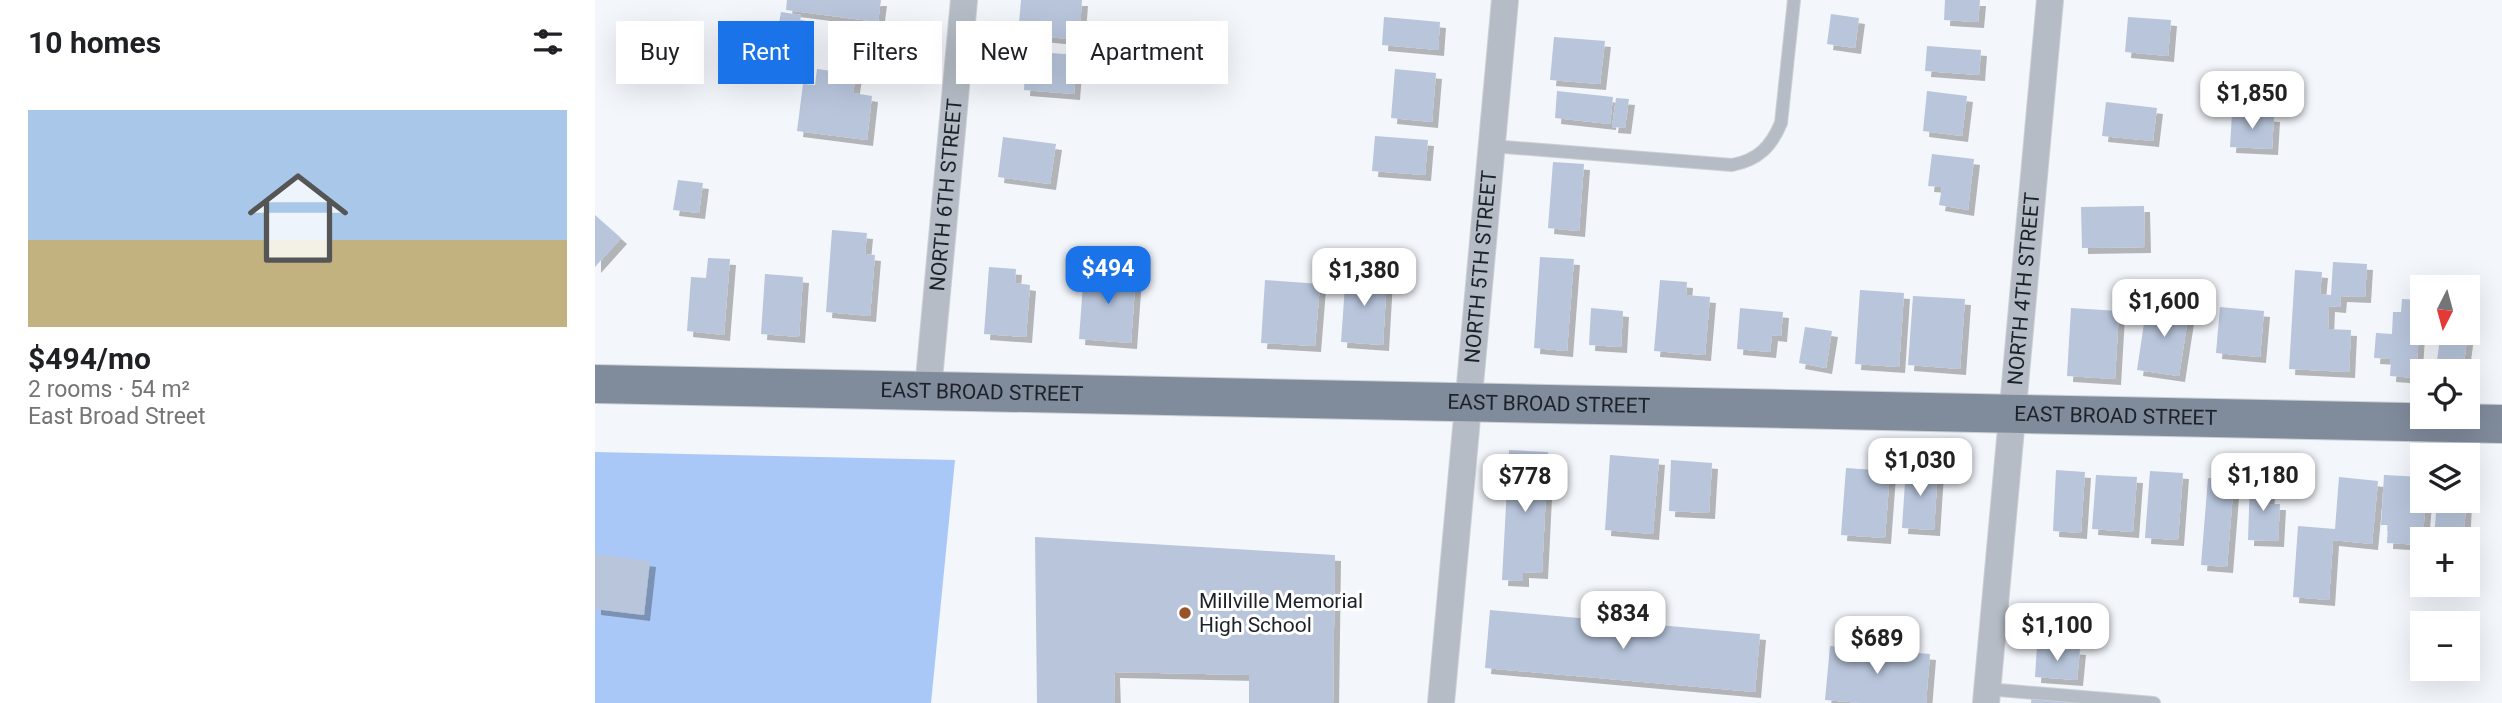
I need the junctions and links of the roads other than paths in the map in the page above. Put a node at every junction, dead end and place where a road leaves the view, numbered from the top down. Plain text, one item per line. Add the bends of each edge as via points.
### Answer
1 (964, 0) edge
2 (1505, 0) edge
3 (1794, 0) edge
4 (2050, 0) edge
5 (1492, 146) junction
6 (595, 384) edge
7 (928, 390) junction
8 (1469, 402) junction
9 (2012, 415) junction
10 (2502, 424) edge
11 (1987, 696) edge
12 (1441, 703) edge
13 (2154, 703) edge

1 - 7 street, NORTH 6TH STREET
2 - 5 street, NORTH 5TH STREET
3 - 5 lane via 1781,123 1773,142 1746,162 1732,165
4 - 9 street, NORTH 4TH STREET
5 - 8 street, NORTH 5TH STREET
6 - 7 main road, EAST BROAD STREET
7 - 8 main road, EAST BROAD STREET
8 - 9 main road, EAST BROAD STREET
8 - 12 street, NORTH 5TH STREET
9 - 10 main road, EAST BROAD STREET
9 - 11 street, NORTH 4TH STREET
11 - 13 lane

